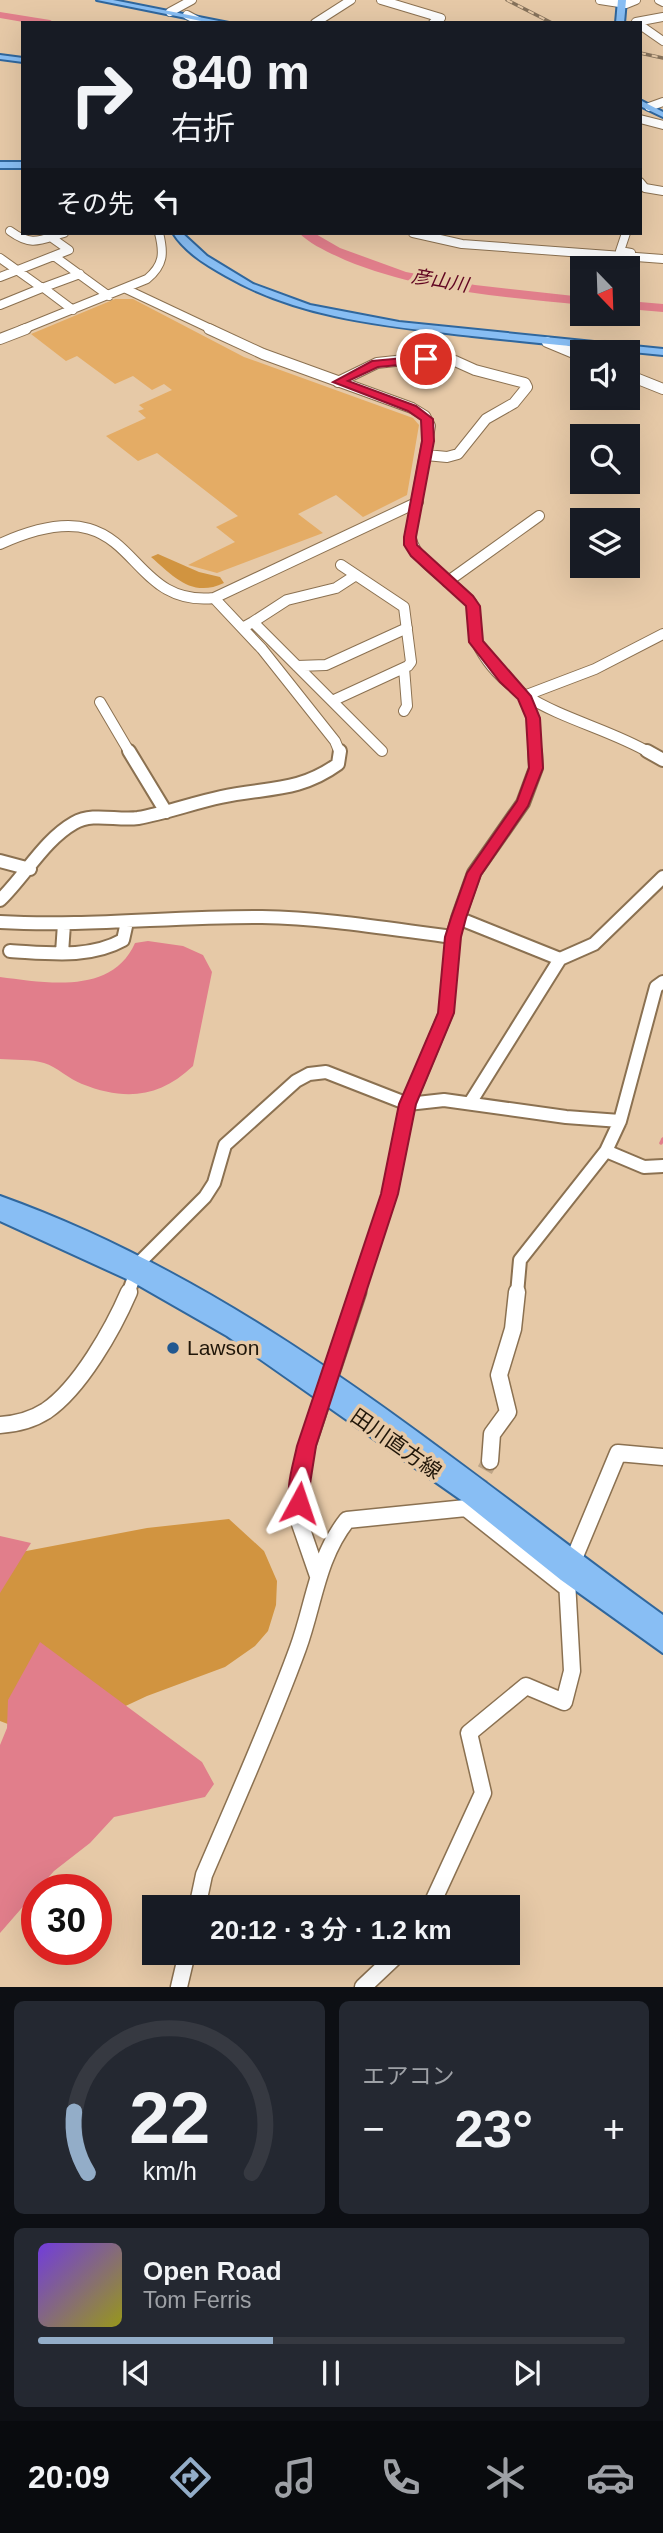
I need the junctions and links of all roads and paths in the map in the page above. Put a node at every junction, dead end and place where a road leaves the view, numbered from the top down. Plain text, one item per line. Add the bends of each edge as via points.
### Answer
1 (101, 0) edge
2 (192, 0) edge
3 (351, 0) edge
4 (381, 0) edge
5 (600, 0) edge
6 (636, 0) edge
7 (622, 2) edge
8 (170, 12) junction
9 (187, 15) junction
10 (663, 17) edge
11 (620, 19) edge
12 (198, 21) edge
13 (216, 21) edge
14 (317, 21) edge
15 (436, 21) edge
16 (642, 22) edge
17 (642, 26) edge
18 (663, 41) edge
19 (0, 57) edge
20 (21, 60) edge
21 (663, 102) edge
22 (645, 104) edge
23 (662, 114) edge
24 (642, 118) edge
25 (642, 119) edge
26 (663, 125) edge
27 (21, 165) edge
28 (1, 168) edge
29 (642, 189) edge
30 (663, 191) edge
31 (10, 231) dead end
32 (58, 235) edge
33 (160, 235) edge
34 (179, 235) edge
35 (422, 235) edge
36 (455, 235) edge
37 (625, 235) edge
38 (52, 237) junction
39 (447, 240) junction
40 (54, 256) junction
41 (663, 257) edge
42 (0, 258) edge
43 (17, 270) junction
44 (80, 274) junction
45 (0, 277) edge
46 (44, 288) junction
47 (126, 289) junction
48 (109, 296) junction
49 (0, 305) edge
50 (73, 310) junction
51 (2, 335) edge
52 (547, 342) junction
53 (570, 352) edge
54 (663, 352) edge
55 (640, 380) edge
56 (338, 382) junction
57 (663, 389) edge
58 (426, 455) junction
59 (418, 502) junction
60 (539, 516) dead end
61 (0, 544) edge
62 (341, 565) dead end
63 (356, 575) junction
64 (447, 582) junction
65 (214, 598) junction
66 (248, 624) junction
67 (407, 628) junction
68 (663, 634) edge
69 (297, 666) junction
70 (404, 668) junction
71 (524, 696) junction
72 (332, 701) junction
73 (100, 702) dead end
74 (404, 711) dead end
75 (382, 751) dead end
76 (663, 761) edge
77 (166, 812) junction
78 (0, 861) edge
79 (30, 869) junction
80 (663, 877) edge
81 (0, 900) edge
82 (458, 918) junction
83 (0, 922) edge
84 (127, 922) junction
85 (64, 924) junction
86 (453, 937) junction
87 (10, 951) dead end
88 (62, 953) junction
89 (560, 958) junction
90 (663, 982) edge
91 (470, 1103) junction
92 (408, 1104) junction
93 (620, 1121) junction
94 (606, 1150) junction
95 (663, 1166) edge
96 (0, 1202) edge
97 (0, 1214) edge
98 (138, 1270) junction
99 (326, 1385) junction
100 (0, 1425) edge
101 (663, 1457) edge
102 (490, 1461) tunnel mouth
103 (468, 1502) junction
104 (569, 1575) junction
105 (318, 1576) junction
106 (663, 1626) edge
107 (663, 1644) edge
108 (200, 1895) edge
109 (436, 1895) edge
110 (184, 1965) edge
111 (387, 1965) edge
112 (179, 1987) edge
113 (363, 1987) edge

1 - 8 main road
2 - 8 street
3 - 14 street
4 - 15 street via 441,18
5 - 7 street
6 - 7 street
7 - 11 main road
8 - 9 main road
9 - 12 street
9 - 13 main road
10 - 16 street
17 - 18 street
19 - 20 main road
21 - 22 street
22 - 23 main road
23 - 24 street
25 - 26 street
27 - 28 main road
29 - 30 street
31 - 38 street via 24,242
32 - 38 street
33 - 47 street via 162,266
34 - 52 main road via 233,278 314,311
35 - 39 street
36 - 39 street
37 - 41 street via 620,251
38 - 40 street via 69,250
39 - 41 street
40 - 43 street
40 - 44 street
42 - 43 street
43 - 45 street
43 - 46 street
44 - 46 street
44 - 48 street
46 - 49 street
46 - 50 street
47 - 48 street
47 - 56 street via 263,354
48 - 50 street
50 - 51 street
52 - 53 street
52 - 54 main road
55 - 57 street
56 - 58 street via 421,413 429,423
56 - 58 street via 376,363 446,358 525,383 517,403 487,418 458,454
58 - 59 street
59 - 64 street via 411,545
59 - 65 street
60 - 64 street
61 - 65 street via 50,526 88,528 109,536 173,596 188,601
62 - 63 street
63 - 66 street via 336,588 287,600
63 - 67 street via 400,602
64 - 71 street via 473,606 473,633 481,650
65 - 66 street
66 - 69 street
66 - 77 street via 335,740 340,750 338,764 320,777 272,791 225,796
67 - 69 street via 326,665
67 - 70 street via 411,662
68 - 71 street via 574,681
69 - 72 street
70 - 72 street
70 - 74 street
71 - 76 street via 639,744
71 - 82 street via 533,718 536,768 523,803 474,873
72 - 75 street
73 - 77 street
77 - 79 street via 77,821 59,833
78 - 79 street
79 - 81 street
80 - 89 street via 602,940 581,953
82 - 86 street
82 - 89 street
83 - 85 street
84 - 85 street
84 - 86 street via 311,919
84 - 88 street via 124,940 117,945
85 - 88 street
86 - 92 street via 446,1013
87 - 88 street
89 - 91 street
90 - 93 street via 656,987
91 - 92 street
91 - 93 street
92 - 98 street via 326,1072 296,1081 225,1145 205,1197
92 - 99 street via 390,1194
93 - 94 street
94 - 95 street via 644,1167
94 - 102 street via 520,1260 513,1329 499,1375 508,1412 492,1434
96 - 98 main road, 田川直方線
97 - 98 main road, 田川直方線
98 - 99 main road, 田川直方線
98 - 100 street via 107,1332 72,1386 34,1418
99 - 103 main road, 田川直方線
99 - 104 main road, 田川直方線
99 - 105 street via 299,1484 299,1521
101 - 104 street via 618,1453
103 - 104 main road, 田川直方線
103 - 105 street via 347,1520 337,1530
104 - 106 main road, 田川直方線
104 - 107 main road, 田川直方線
104 - 109 street via 572,1671 564,1702 526,1686 470,1733 483,1793
105 - 108 street via 299,1645
110 - 112 street
111 - 113 street

